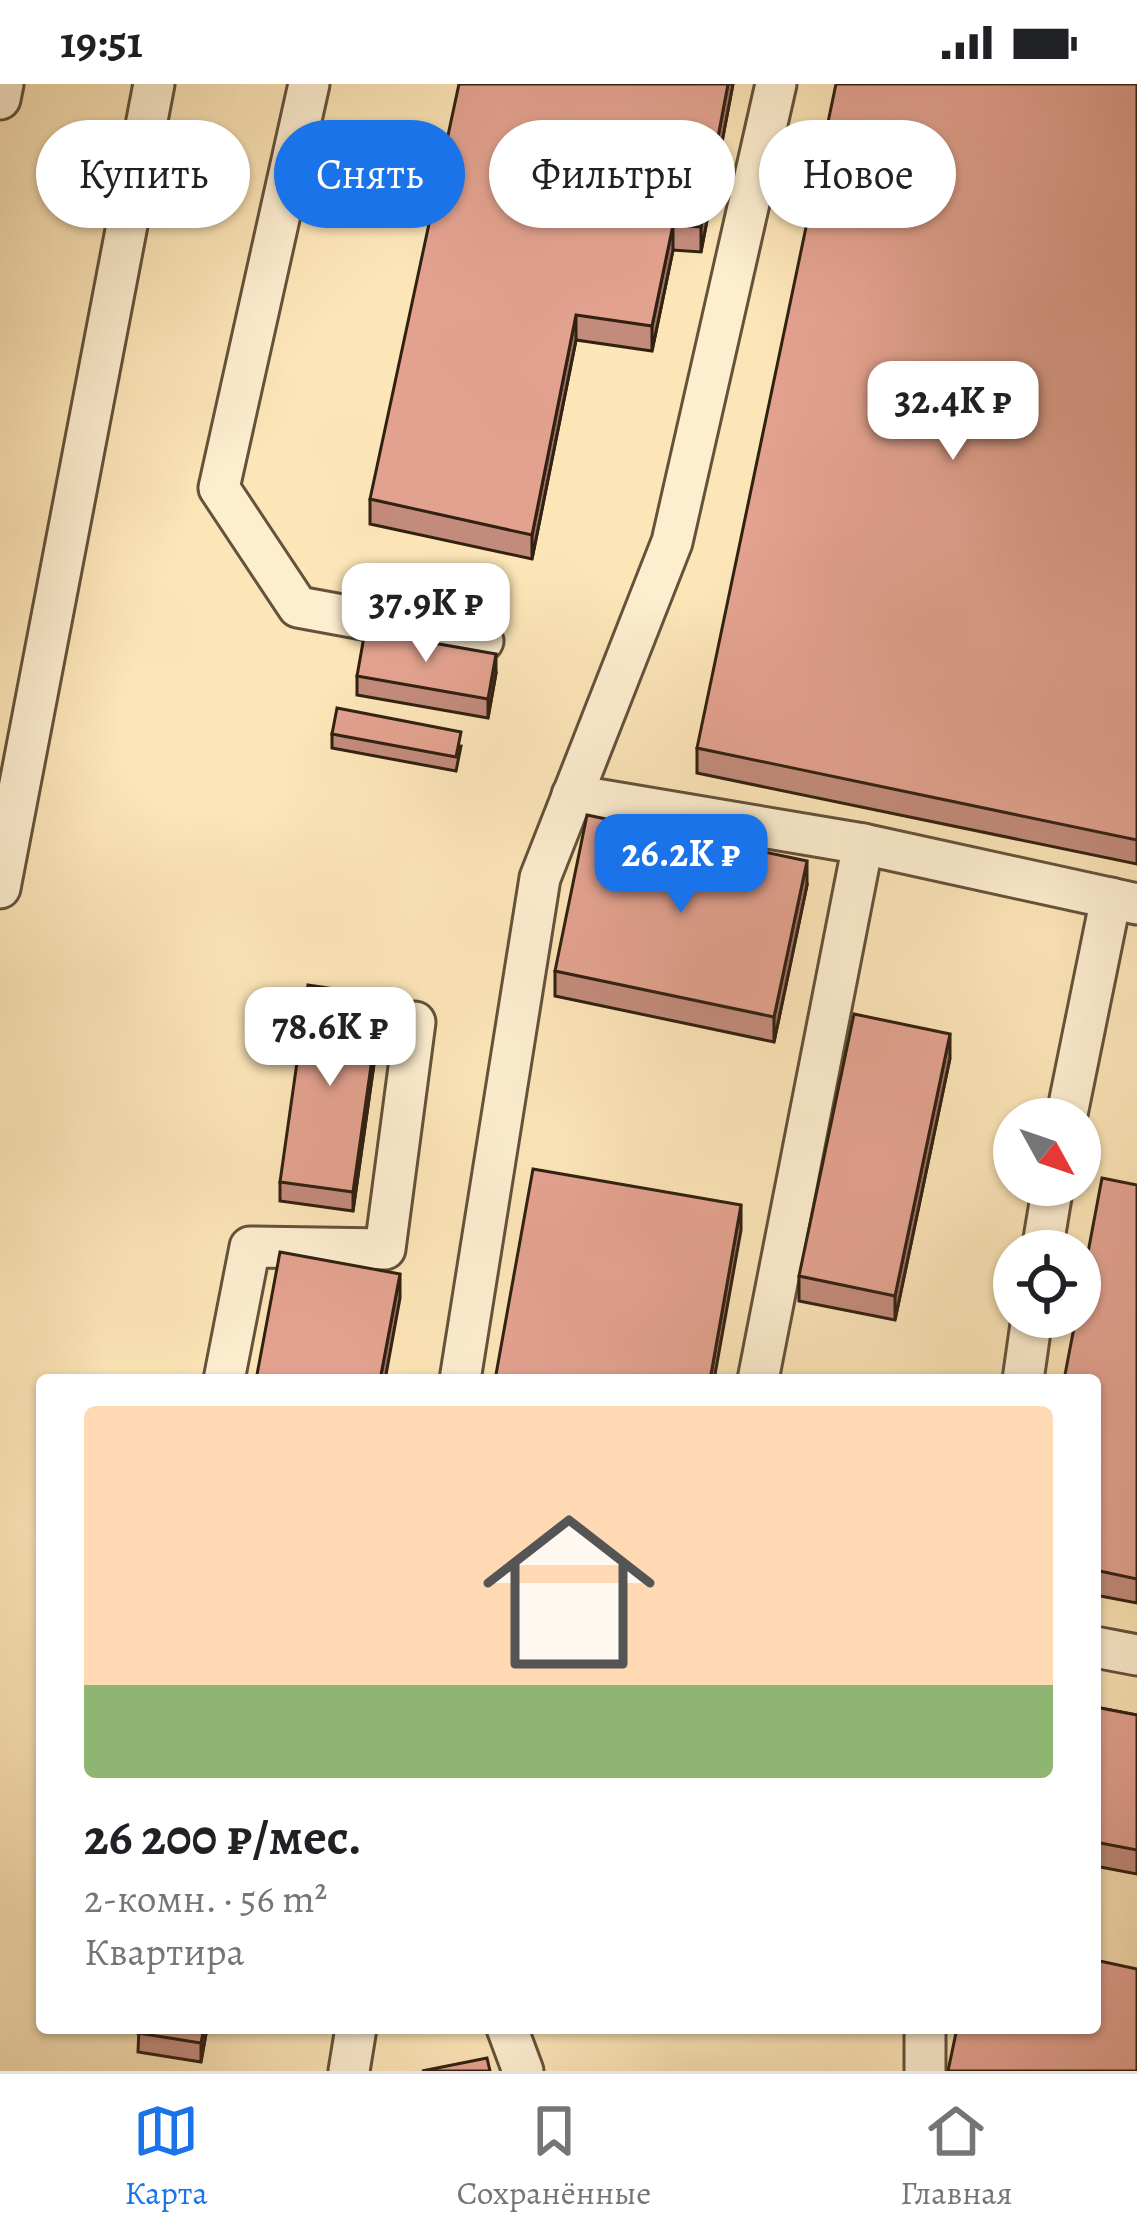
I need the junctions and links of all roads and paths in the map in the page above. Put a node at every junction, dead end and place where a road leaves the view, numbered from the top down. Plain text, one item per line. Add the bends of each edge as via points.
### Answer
1 (3, 84) edge
2 (154, 84) edge
3 (309, 84) edge
4 (776, 84) edge
5 (0, 99) edge
6 (483, 641) dead end
7 (11, 769) edge
8 (572, 795) junction
9 (863, 844) junction
10 (0, 888) edge
11 (1124, 901) edge
12 (415, 1022) dead end
13 (1072, 1098) edge
14 (1029, 1338) edge
15 (225, 1374) edge
16 (461, 1374) edge
17 (759, 1374) edge
18 (1023, 1374) edge
19 (1101, 1648) edge
20 (1137, 1655) edge
21 (355, 2034) edge
22 (509, 2034) edge
23 (925, 2034) edge
24 (349, 2071) edge
25 (523, 2071) edge
26 (925, 2071) edge

1 - 5 lane
2 - 7 lane
3 - 6 lane via 219,488 298,607
4 - 8 lane via 672,542
7 - 10 lane
8 - 9 lane
8 - 16 lane via 540,878
9 - 11 lane
9 - 17 lane
11 - 13 lane
12 - 15 lane via 385,1249 250,1247
14 - 18 lane
19 - 20 lane
21 - 24 lane
22 - 25 lane
23 - 26 lane

